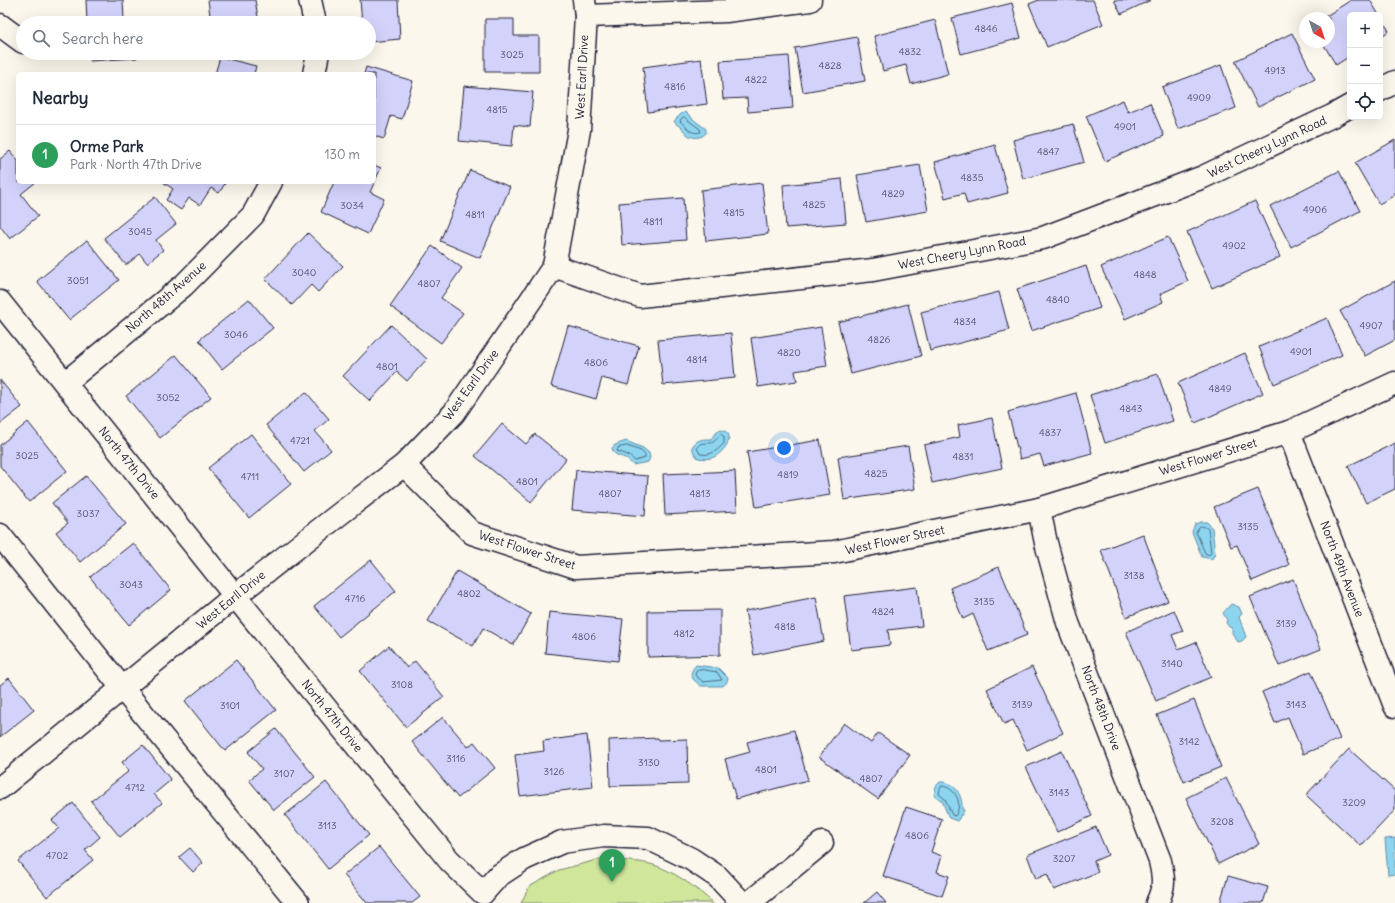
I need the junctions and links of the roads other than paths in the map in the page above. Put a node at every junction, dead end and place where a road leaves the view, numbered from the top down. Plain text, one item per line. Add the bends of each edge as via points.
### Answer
1 (310, 0) edge
2 (810, 0) edge
3 (585, 8) edge
4 (313, 16) edge
5 (0, 25) edge
6 (16, 37) edge
7 (317, 60) edge
8 (314, 72) edge
9 (1395, 82) edge
10 (1383, 88) edge
11 (1347, 108) edge
12 (270, 184) edge
13 (554, 266) junction
14 (0, 302) edge
15 (1395, 382) edge
16 (65, 383) junction
17 (1289, 432) junction
18 (404, 465) junction
19 (1040, 509) junction
20 (0, 535) edge
21 (235, 596) junction
22 (123, 689) junction
23 (1395, 706) edge
24 (0, 788) edge
25 (822, 843) dead end
26 (298, 903) edge
27 (742, 903) edge
28 (749, 903) edge
29 (1157, 903) edge

1 - 4 street
2 - 3 street, West Earll Drive via 726,10
3 - 13 street, West Earll Drive via 579,130
5 - 6 street
7 - 8 street
9 - 10 street
11 - 13 street, West Cheery Lynn Road via 1203,178 1043,238 873,270 640,296
12 - 16 street, North 48th Avenue via 253,215 184,285
13 - 18 street, West Earll Drive via 454,413
14 - 16 street, North 47th Drive
15 - 17 street, West Flower Street
16 - 21 street, North 47th Drive
17 - 19 street, West Flower Street
17 - 23 street, North 49th Avenue
18 - 19 street, West Flower Street via 472,533 576,567 834,552
18 - 21 street, West Earll Drive
19 - 29 street, North 48th Drive via 1046,543 1068,623 1160,861 1164,879
20 - 22 street
21 - 22 street, West Earll Drive
21 - 27 street, North 47th Drive via 449,860 484,893 498,876 524,859 562,842 604,836 648,838 691,859 718,877
22 - 24 street, West Earll Drive
22 - 26 street
25 - 28 street

